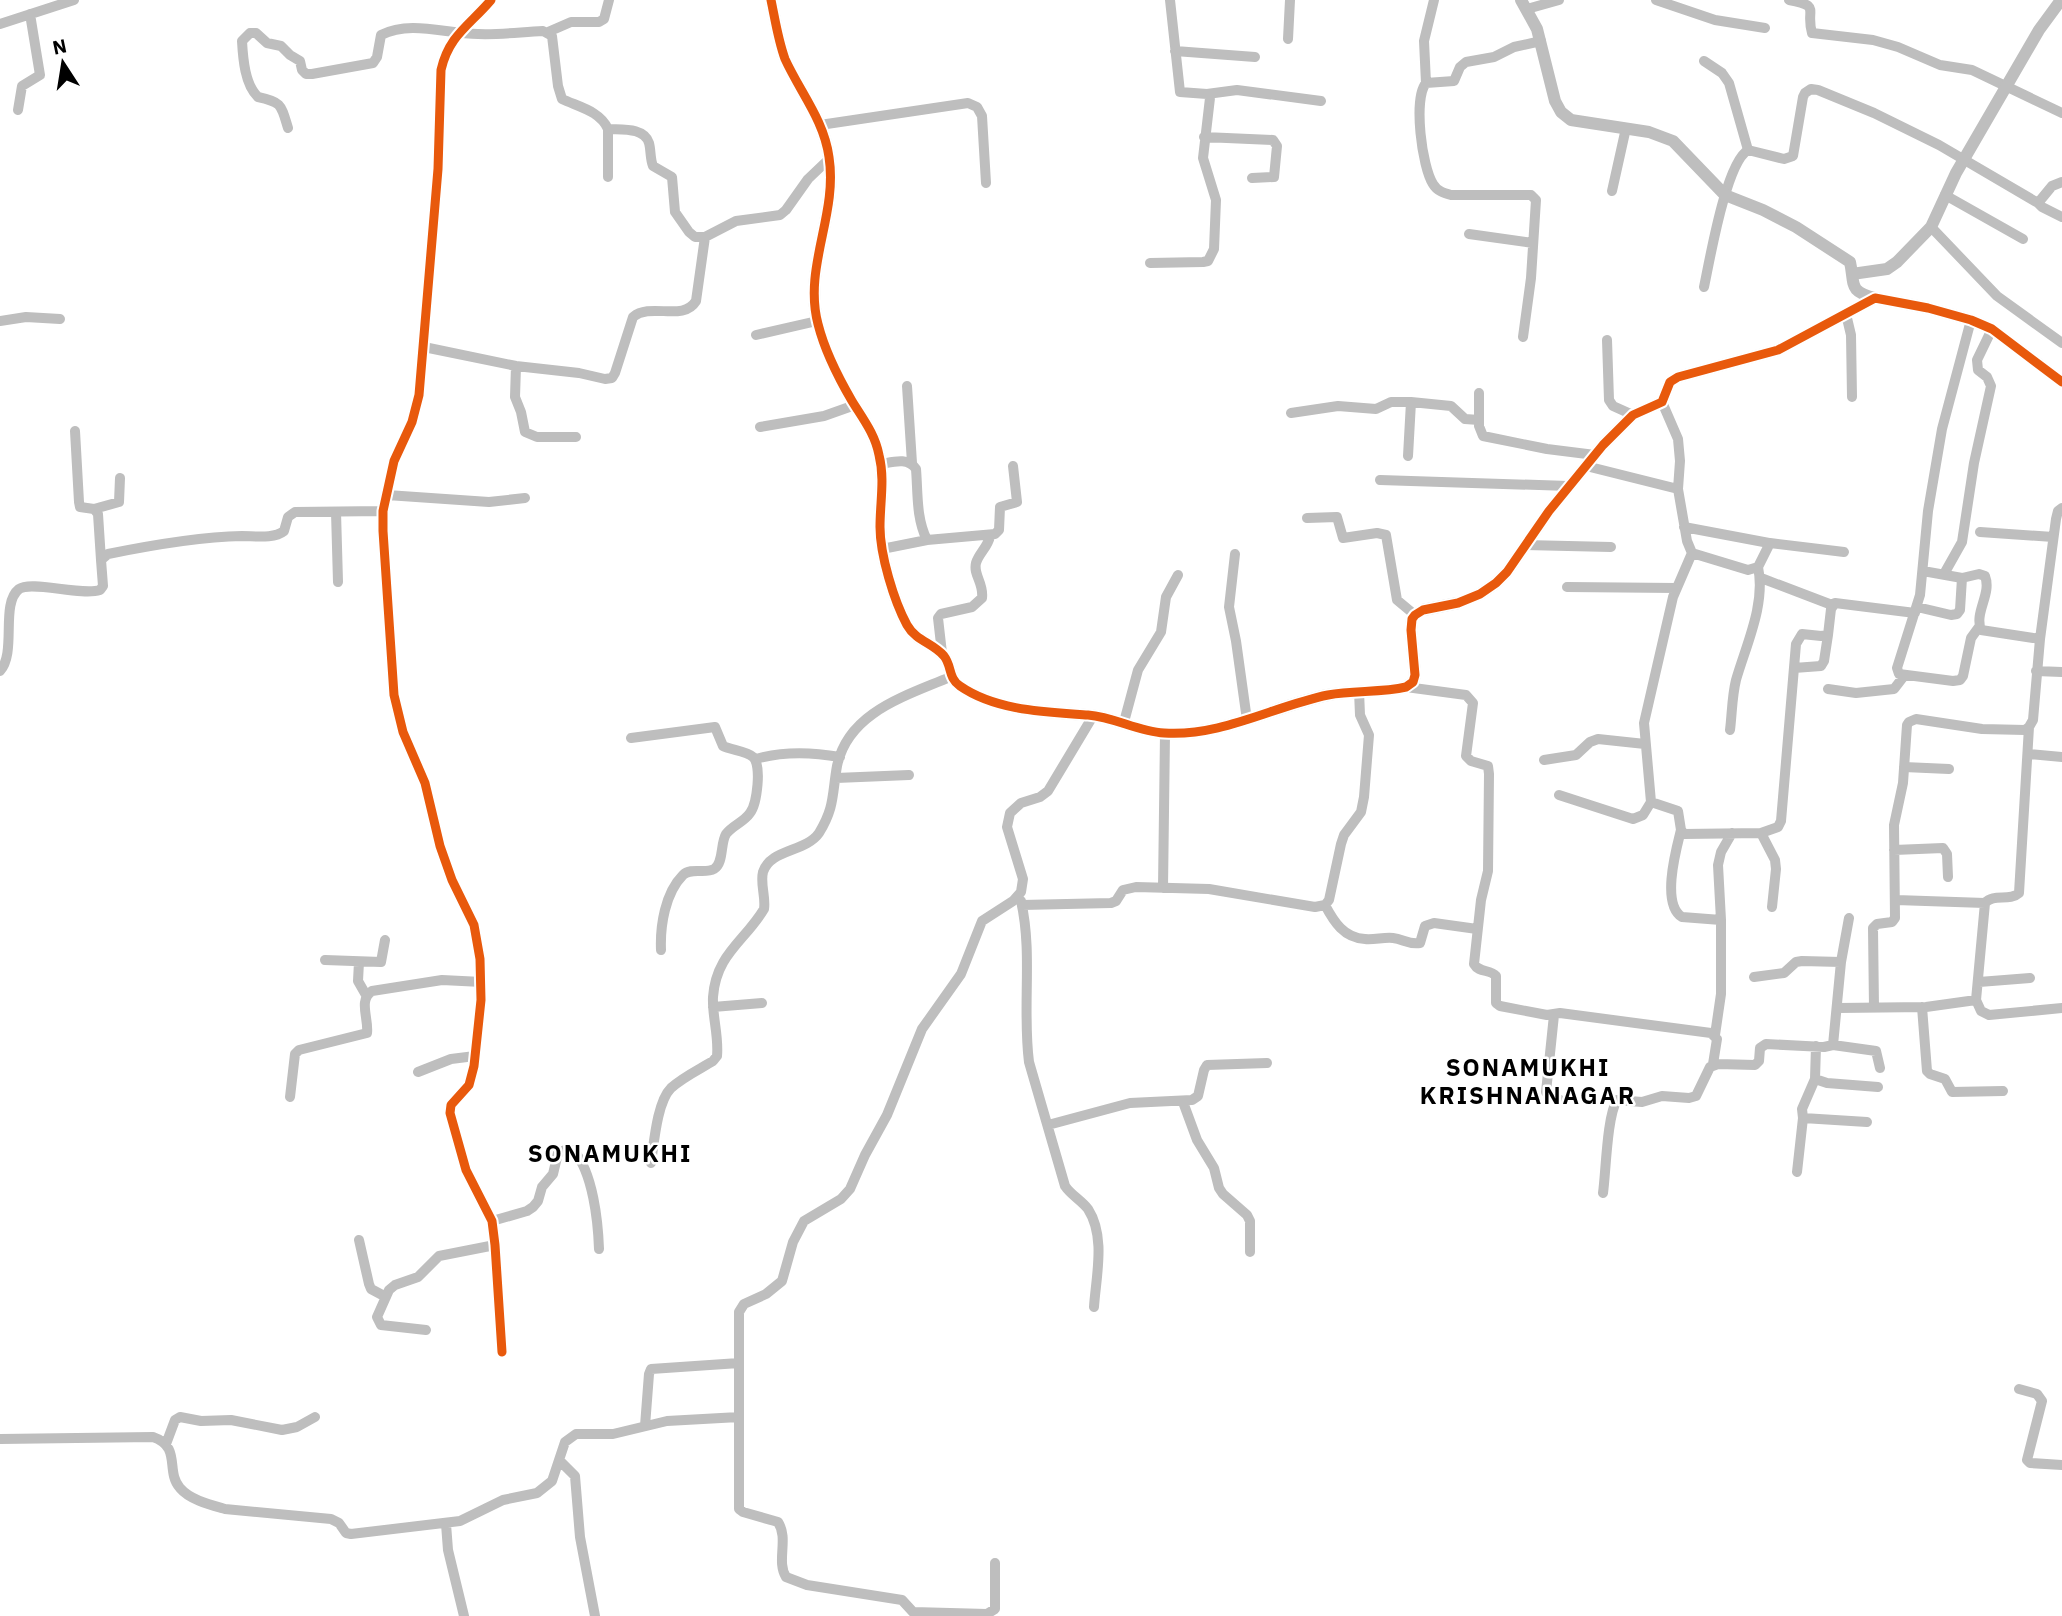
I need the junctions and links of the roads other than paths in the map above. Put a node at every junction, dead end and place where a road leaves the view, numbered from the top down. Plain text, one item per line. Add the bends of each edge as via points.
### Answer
1 (75, 0) edge
2 (491, 0) edge
3 (609, 0) edge
4 (771, 0) edge
5 (1170, 0) edge
6 (1290, 0) edge
7 (1434, 0) edge
8 (1559, 0) edge
9 (1656, 0) edge
10 (1789, 0) edge
11 (2060, 3) edge
12 (43, 5) edge
13 (1524, 5) edge
14 (30, 14) junction
15 (0, 24) edge
16 (1765, 28) dead end
17 (460, 31) junction
18 (548, 32) junction
19 (1288, 39) dead end
20 (1541, 41) junction
21 (1175, 51) junction
22 (1255, 57) dead end
23 (1704, 61) dead end
24 (1426, 83) junction
25 (2007, 86) junction
26 (1208, 94) junction
27 (1321, 101) dead end
28 (18, 110) dead end
29 (2062, 113) edge
30 (820, 125) junction
31 (288, 128) dead end
32 (1626, 128) junction
33 (608, 129) junction
34 (1204, 137) junction
35 (1748, 150) junction
36 (829, 159) junction
37 (1964, 160) junction
38 (608, 177) dead end
39 (1252, 178) dead end
40 (2060, 179) edge
41 (986, 183) dead end
42 (1612, 191) dead end
43 (1725, 195) junction
44 (1945, 195) junction
45 (2038, 202) junction
46 (2062, 217) edge
47 (1931, 227) junction
48 (1469, 234) dead end
49 (705, 237) junction
50 (2023, 239) dead end
51 (1533, 243) junction
52 (1150, 263) dead end
53 (1852, 274) junction
54 (1704, 287) dead end
55 (1875, 298) junction
56 (1846, 314) junction
57 (60, 319) dead end
58 (1971, 320) junction
59 (0, 321) edge
60 (817, 321) junction
61 (1992, 329) junction
62 (756, 335) dead end
63 (1523, 337) dead end
64 (1606, 340) dead end
65 (2062, 343) edge
66 (424, 347) junction
67 (516, 366) junction
68 (2062, 382) edge
69 (907, 386) dead end
70 (1479, 393) dead end
71 (1852, 397) dead end
72 (1411, 402) junction
73 (1662, 402) junction
74 (855, 405) junction
75 (1291, 414) dead end
76 (1633, 415) junction
77 (1479, 420) junction
78 (760, 427) dead end
79 (75, 431) dead end
80 (576, 437) dead end
81 (1595, 455) junction
82 (1408, 456) dead end
83 (912, 463) junction
84 (881, 464) junction
85 (1013, 466) dead end
86 (1586, 466) junction
87 (120, 478) dead end
88 (1380, 480) dead end
89 (1569, 486) junction
90 (1678, 489) junction
91 (387, 495) junction
92 (525, 498) dead end
93 (2062, 508) edge
94 (93, 509) junction
95 (383, 511) junction
96 (336, 512) junction
97 (1307, 518) dead end
98 (1684, 527) junction
99 (1980, 532) dead end
100 (990, 536) junction
101 (2053, 537) junction
102 (927, 540) junction
103 (1769, 543) junction
104 (1525, 545) junction
105 (1611, 547) dead end
106 (882, 548) junction
107 (1843, 552) dead end
108 (1692, 553) junction
109 (1235, 554) dead end
110 (101, 560) junction
111 (1923, 571) junction
112 (1759, 573) junction
113 (1944, 574) junction
114 (1178, 575) dead end
115 (1962, 578) junction
116 (338, 582) dead end
117 (1567, 587) dead end
118 (1676, 588) junction
119 (1832, 605) junction
120 (1916, 610) junction
121 (1415, 615) junction
122 (1979, 627) junction
123 (1828, 635) junction
124 (2040, 639) junction
125 (942, 653) junction
126 (1794, 668) junction
127 (0, 671) edge
128 (2036, 671) junction
129 (2062, 672) edge
130 (1904, 676) junction
131 (950, 677) junction
132 (1406, 687) junction
133 (1828, 689) dead end
134 (1359, 691) junction
135 (1093, 716) junction
136 (1247, 720) junction
137 (1124, 722) junction
138 (2029, 727) junction
139 (1730, 730) dead end
140 (1165, 734) junction
141 (631, 738) dead end
142 (1645, 744) junction
143 (2028, 754) junction
144 (840, 757) junction
145 (2062, 757) edge
146 (755, 759) junction
147 (1544, 760) dead end
148 (1904, 767) junction
149 (1950, 769) dead end
150 (909, 775) dead end
151 (836, 778) junction
152 (1559, 795) dead end
153 (1651, 802) junction
154 (1681, 830) junction
155 (1732, 833) junction
156 (1761, 833) junction
157 (1894, 850) junction
158 (1948, 877) dead end
159 (1163, 888) junction
160 (1021, 900) junction
161 (1896, 900) junction
162 (1985, 903) junction
163 (1325, 905) junction
164 (1772, 907) dead end
165 (1849, 918) dead end
166 (1721, 920) junction
167 (1477, 929) junction
168 (385, 940) dead end
169 (661, 950) dead end
170 (325, 960) dead end
171 (359, 962) junction
172 (1841, 962) junction
173 (1754, 978) dead end
174 (2030, 978) dead end
175 (482, 982) junction
176 (1979, 982) junction
177 (366, 995) junction
178 (1976, 1000) junction
179 (762, 1003) dead end
180 (713, 1007) junction
181 (1922, 1007) junction
182 (1838, 1008) junction
183 (1874, 1008) junction
184 (2062, 1008) edge
185 (1553, 1015) junction
186 (1715, 1035) junction
187 (1833, 1045) junction
188 (1816, 1046) junction
189 (475, 1056) junction
190 (1267, 1063) dead end
191 (1713, 1064) junction
192 (1880, 1069) dead end
193 (418, 1072) dead end
194 (1815, 1079) junction
195 (1878, 1087) dead end
196 (2003, 1091) dead end
197 (290, 1097) dead end
198 (1560, 1100) dead end
199 (1183, 1102) junction
200 (1803, 1118) junction
201 (1867, 1122) dead end
202 (1048, 1125) junction
203 (651, 1163) dead end
204 (1797, 1172) dead end
205 (1603, 1193) dead end
206 (492, 1221) junction
207 (359, 1240) dead end
208 (495, 1245) junction
209 (599, 1249) dead end
210 (1250, 1252) dead end
211 (386, 1297) junction
212 (1094, 1307) dead end
213 (426, 1330) dead end
214 (502, 1352) dead end
215 (738, 1363) junction
216 (2019, 1390) dead end
217 (315, 1417) dead end
218 (739, 1417) junction
219 (645, 1426) junction
220 (0, 1439) edge
221 (166, 1444) junction
222 (560, 1461) junction
223 (2062, 1465) edge
224 (446, 1524) junction
225 (995, 1563) dead end
226 (978, 1615) edge
227 (464, 1616) edge
228 (595, 1616) edge

1 - 12 street
2 - 17 street
3 - 18 street via 599,22 571,22
4 - 30 street via 786,59
5 - 21 street
6 - 19 street
7 - 24 street via 1424,41
8 - 13 street
9 - 16 street via 1715,20
10 - 25 street via 1807,3 1814,33 1873,40 1940,65 1972,70
11 - 25 street
12 - 14 street
13 - 20 street
14 - 15 street
14 - 28 street via 40,75 22,86
17 - 18 street
17 - 31 street via 388,32 381,35 373,63 312,74 306,74 300,61 281,46 250,33 242,41 242,53 251,87 258,97 280,104
17 - 66 street via 441,70
18 - 33 street via 562,99 600,116
20 - 24 street via 1466,62 1454,81
20 - 32 street via 1561,112 1586,124
21 - 22 street
21 - 26 street via 1180,92
23 - 35 street via 1729,83
24 - 51 street via 1422,88 1421,141 1434,187 1451,195 1531,195 1536,200
25 - 29 street
25 - 37 street
26 - 27 street via 1237,90
26 - 34 street
30 - 36 street
30 - 41 street via 968,103 982,116
32 - 42 street
32 - 43 street via 1673,141
33 - 38 street
33 - 49 street via 643,135 653,166 672,177 675,212 689,232
34 - 39 street via 1273,140 1277,146 1274,177
34 - 52 street via 1204,165 1216,200 1213,255 1203,262
35 - 37 street via 1784,159 1793,156 1803,97 1811,89 1874,113
35 - 43 street
36 - 49 street via 780,215 736,222
36 - 60 street via 830,201 813,281
37 - 44 street
37 - 45 street
40 - 45 street
43 - 53 street via 1796,227 1850,262
43 - 54 street
44 - 47 street
44 - 50 street
45 - 46 street
47 - 53 street via 1887,268
47 - 65 street via 1997,296
48 - 51 street
49 - 67 street via 692,308 645,310 633,317 612,378
51 - 63 street
53 - 55 street via 1854,289
55 - 56 street
55 - 58 street
56 - 71 street
56 - 73 street via 1777,350 1678,377 1665,388
57 - 59 street
58 - 61 street
58 - 111 street via 1942,429
60 - 62 street
60 - 74 street
61 - 68 street
61 - 113 street via 1977,359 1978,370 1991,386 1962,542
64 - 76 street via 1609,400
66 - 67 street
66 - 91 street via 419,395 394,461
67 - 80 street via 514,397 525,432 537,437
69 - 83 street
70 - 77 street
72 - 75 street
72 - 77 street via 1451,406 1465,419
72 - 82 street
73 - 76 street
73 - 90 street via 1679,446
74 - 78 street
74 - 84 street via 875,439
76 - 81 street
77 - 81 street via 1480,432 1491,439
79 - 94 street via 80,507
81 - 86 street
83 - 84 street
83 - 102 street via 920,527
84 - 106 street
85 - 100 street via 1017,502 1000,507 999,530
86 - 89 street
86 - 90 street
87 - 94 street via 118,502
88 - 89 street
89 - 104 street
90 - 98 street
91 - 92 street via 489,502
91 - 95 street
93 - 101 street
94 - 110 street via 98,517
95 - 96 street
95 - 175 street via 394,695 403,732 425,783 444,858 474,925
96 - 110 street via 291,513 284,531 275,536 173,542 108,554
96 - 116 street
97 - 121 street via 1337,517 1343,538 1386,535 1397,600
98 - 103 street
98 - 108 street
99 - 101 street
100 - 102 street
100 - 125 street via 976,563 982,597 972,607 938,618
101 - 124 street
102 - 106 street
103 - 107 street
103 - 112 street
104 - 105 street
104 - 121 street via 1507,572 1480,594
106 - 125 street via 908,627
108 - 112 street
108 - 118 street
109 - 136 street via 1229,607
110 - 127 street via 100,590 21,587 9,613 8,652
111 - 113 street
111 - 120 street
112 - 119 street
112 - 139 street
113 - 115 street
114 - 137 street via 1166,597 1161,632 1138,670
115 - 120 street via 1957,614
115 - 122 street via 1979,573 1988,583
117 - 118 street
118 - 142 street via 1644,723
119 - 120 street
119 - 123 street
120 - 130 street via 1897,668
121 - 132 street via 1410,630 1415,675
122 - 124 street
122 - 130 street via 1971,638 1959,680
123 - 126 street via 1821,666
123 - 126 street via 1802,634 1796,644
124 - 128 street
125 - 131 street
126 - 156 street via 1781,821 1778,827
128 - 129 street
128 - 138 street
130 - 133 street via 1894,689
131 - 135 street via 970,692 1020,709
131 - 144 street via 870,715 853,732
132 - 134 street
132 - 167 street via 1466,695 1473,703 1466,756 1488,766 1489,774 1488,872
134 - 136 street via 1311,699
134 - 163 street via 1360,715 1369,736 1364,797 1359,817 1344,835
135 - 137 street
135 - 160 street via 1048,791 1016,807 1007,819 1023,879
136 - 140 street
137 - 140 street
138 - 143 street
138 - 148 street via 1982,729 1925,720 1909,722
140 - 159 street
141 - 146 street via 715,727 723,746
142 - 147 street via 1598,739 1576,755
142 - 153 street
143 - 145 street
143 - 162 street via 2019,893
144 - 146 street via 777,754
144 - 151 street
146 - 169 street via 758,776 752,811 725,835 713,870 684,874 662,921
148 - 149 street
148 - 157 street
150 - 151 street
151 - 180 street via 832,808 814,840 767,864 762,881 764,909 721,965
152 - 153 street via 1633,819 1643,815
153 - 154 street via 1678,811
154 - 155 street via 1690,835
154 - 166 street via 1671,873 1674,909 1682,917
155 - 156 street
155 - 166 street via 1719,858
156 - 164 street via 1776,869
157 - 158 street via 1943,848
157 - 161 street
159 - 160 street via 1129,888 1111,903
159 - 163 street via 1209,889
160 - 202 street via 1027,934 1026,1044
160 - 215 street via 982,921 961,974 922,1029 850,1189 799,1227 785,1276 777,1287 744,1304 739,1312
161 - 162 street
161 - 183 street via 1892,922 1873,928
162 - 176 street
163 - 167 street via 1340,929 1366,940 1420,943 1425,926 1434,923
165 - 172 street
166 - 186 street via 1721,1003
167 - 185 street via 1474,964 1496,976 1496,1003
168 - 171 street via 381,962
170 - 171 street
171 - 177 street via 359,981
172 - 173 street via 1796,962 1784,973
172 - 182 street
174 - 176 street
175 - 177 street via 442,980 383,988
175 - 189 street
176 - 178 street
177 - 197 street via 366,1034 299,1050
178 - 181 street
178 - 184 street via 1989,1015
179 - 180 street
180 - 203 street via 717,1056 666,1094
181 - 183 street
181 - 196 street via 1930,1074 1945,1079 1955,1093
182 - 183 street
182 - 187 street
185 - 186 street
185 - 198 street via 1546,1092
186 - 191 street
187 - 188 street
187 - 192 street via 1877,1051
188 - 191 street via 1766,1044 1755,1065
188 - 194 street
189 - 193 street via 443,1061
189 - 206 street via 468,1085 450,1113 466,1170
190 - 199 street via 1207,1065 1198,1097
191 - 205 street via 1696,1096 1617,1100
194 - 195 street
194 - 200 street via 1802,1109
199 - 202 street via 1130,1103
199 - 210 street via 1219,1188 1250,1221
200 - 201 street
200 - 204 street
202 - 212 street via 1065,1186 1088,1210 1097,1235
206 - 208 street
206 - 209 street via 533,1207 558,1153 568,1149 581,1163 595,1204
207 - 211 street via 369,1284
208 - 211 street via 439,1256 418,1277 395,1285
208 - 214 street
211 - 213 street via 377,1317 381,1325
215 - 218 street
215 - 219 street via 651,1369
216 - 223 street via 2037,1394 2042,1401 2027,1460
217 - 221 street via 282,1430 180,1417
218 - 219 street
218 - 226 street via 739,1508 778,1522 786,1577 807,1585 902,1600 914,1612
219 - 222 street via 613,1434 576,1434 565,1442
220 - 221 street via 153,1437
221 - 224 street via 178,1487 210,1505 331,1520 351,1535
222 - 224 street via 543,1490 503,1500
222 - 228 street via 577,1483 580,1537
224 - 227 street
225 - 226 street via 995,1609

